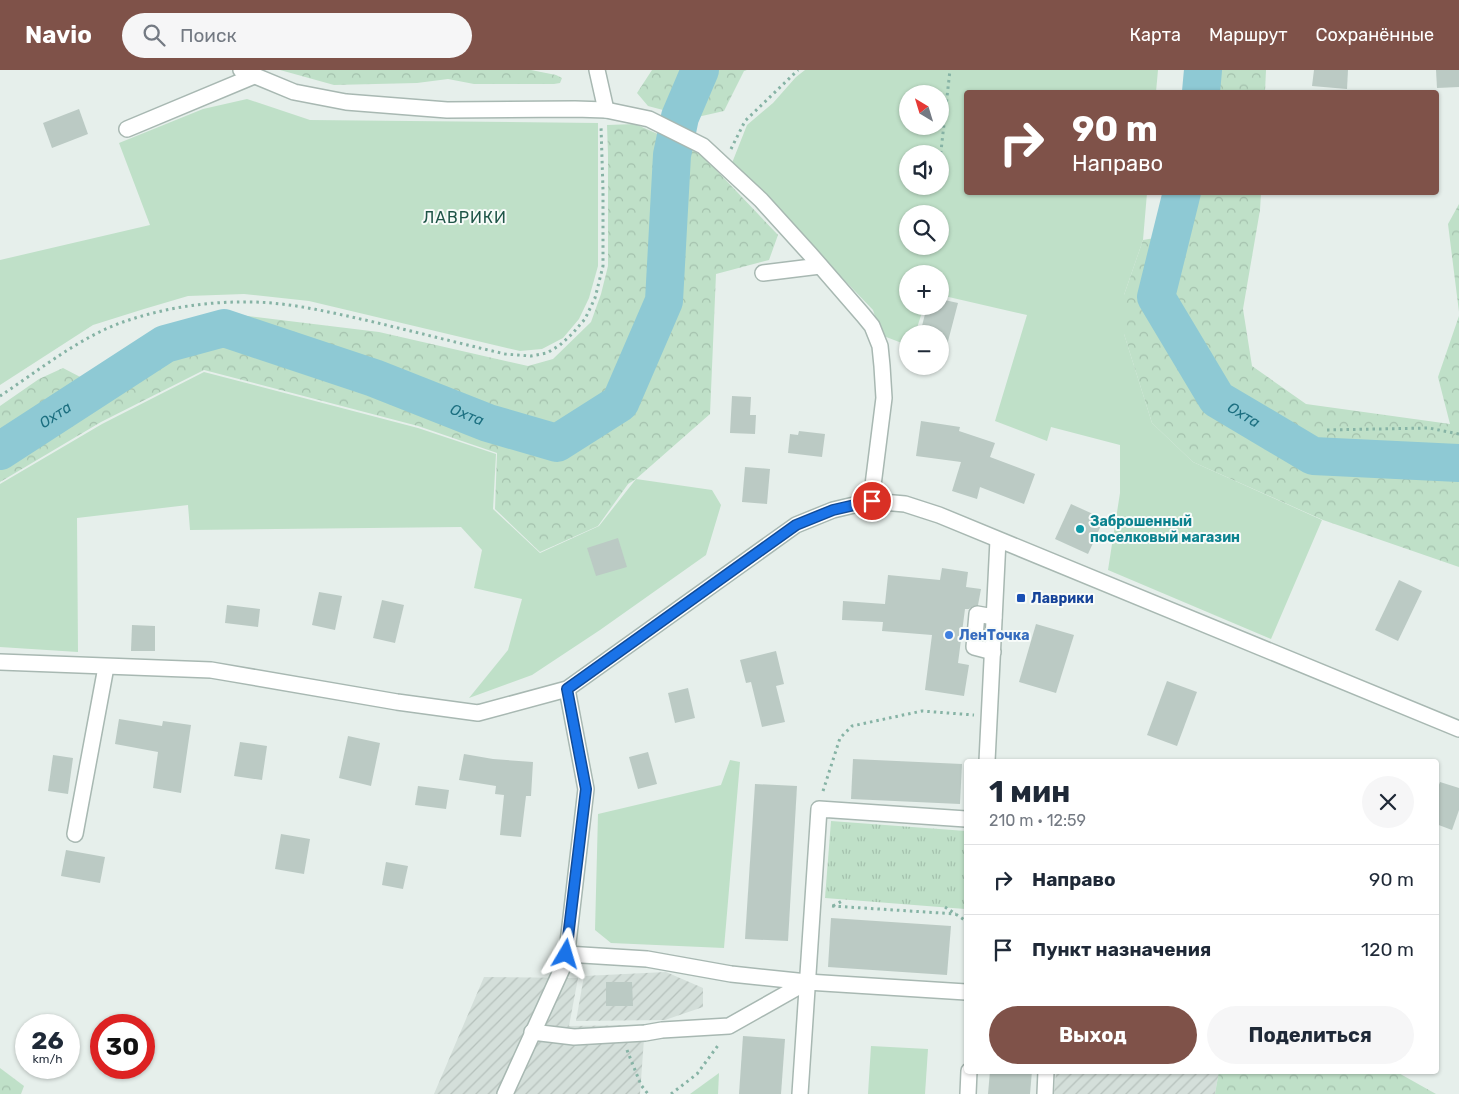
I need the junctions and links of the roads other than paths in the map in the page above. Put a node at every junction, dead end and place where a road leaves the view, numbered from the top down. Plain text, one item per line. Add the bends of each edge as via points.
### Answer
1 (597, 70) edge
2 (248, 73) edge
3 (603, 110) junction
4 (127, 129) dead end
5 (820, 266) junction
6 (763, 273) dead end
7 (872, 501) junction
8 (998, 540) junction
9 (0, 662) edge
10 (106, 666) junction
11 (567, 689) junction
12 (1459, 729) edge
13 (986, 759) edge
14 (964, 819) edge
15 (75, 834) dead end
16 (566, 957) junction
17 (807, 982) junction
18 (964, 992) edge
19 (532, 1032) junction
20 (969, 1074) edge
21 (1046, 1074) edge
22 (505, 1094) edge
23 (800, 1094) edge
24 (968, 1094) edge
25 (1045, 1094) edge

1 - 3 street
2 - 3 street via 294,92 346,102 447,110
2 - 4 street
3 - 5 street via 648,119 703,146 761,200
5 - 6 street
5 - 7 street via 872,326 880,346 884,398
7 - 8 street via 905,504
7 - 11 street via 833,510 796,525
8 - 12 street
8 - 13 street
9 - 10 street
10 - 11 street via 211,670 478,713
10 - 15 street
11 - 16 street via 586,789
14 - 17 street via 819,809
16 - 17 street via 647,959 731,974
16 - 19 street
17 - 18 street
17 - 19 street via 729,1026 574,1037
17 - 23 street
19 - 22 street
20 - 24 street
21 - 25 street

